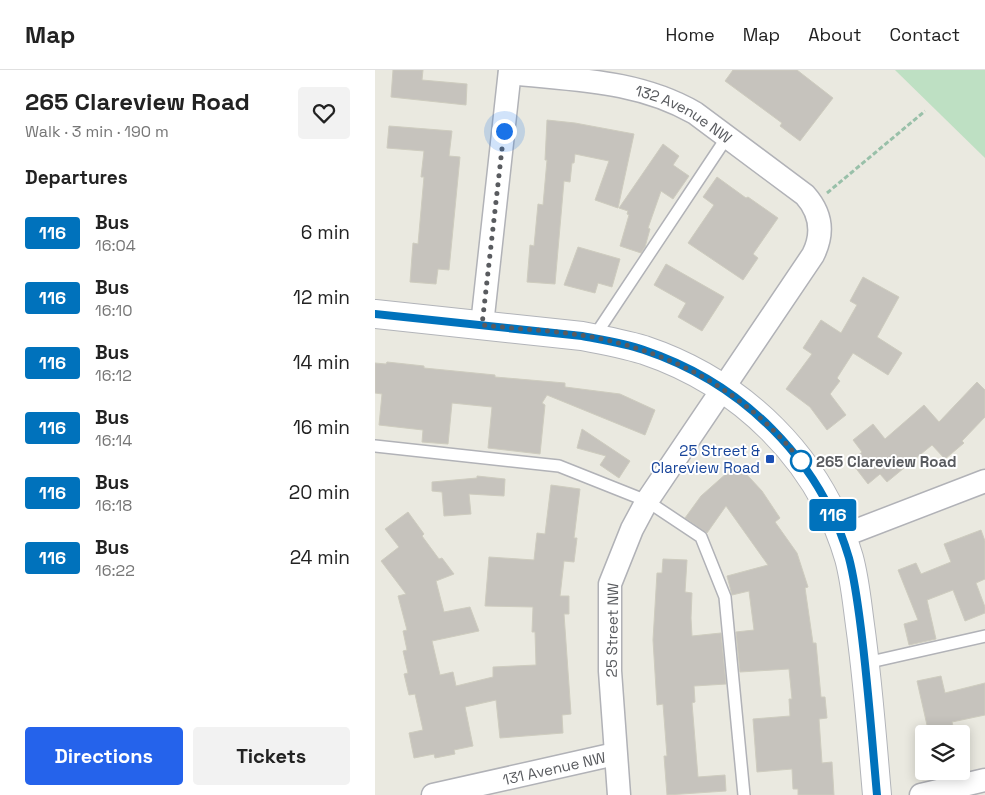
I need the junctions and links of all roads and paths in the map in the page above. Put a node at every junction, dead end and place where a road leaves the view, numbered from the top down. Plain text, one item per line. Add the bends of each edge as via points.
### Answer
1 (510, 71) edge
2 (925, 111) dead end
3 (727, 136) junction
4 (816, 214) junction
5 (375, 314) edge
6 (482, 325) junction
7 (593, 338) junction
8 (722, 389) junction
9 (375, 446) edge
10 (985, 481) edge
11 (647, 501) junction
12 (842, 536) junction
13 (985, 636) edge
14 (866, 663) junction
15 (615, 754) junction
16 (985, 780) edge
17 (433, 795) edge
18 (619, 795) edge
19 (744, 795) edge
20 (877, 795) edge
21 (921, 795) edge

1 - 3 street, 132 Avenue NW via 632,87 656,94 695,113
1 - 6 street
2 - 4 path
3 - 4 street, 132 Avenue NW via 805,195
3 - 7 lane
4 - 8 street, 25 Street NW via 817,246 813,255
5 - 6 street
6 - 7 street
7 - 8 street via 645,350
8 - 11 street, 25 Street NW
8 - 12 street via 769,424 789,446 823,495
9 - 11 lane via 559,466
10 - 12 street
11 - 15 street, 25 Street NW via 610,584 610,671
11 - 19 lane via 701,538 725,597
12 - 14 street via 855,584
13 - 14 lane
14 - 20 street
15 - 17 street, 131 Avenue NW
15 - 18 street, 25 Street NW
16 - 21 street

